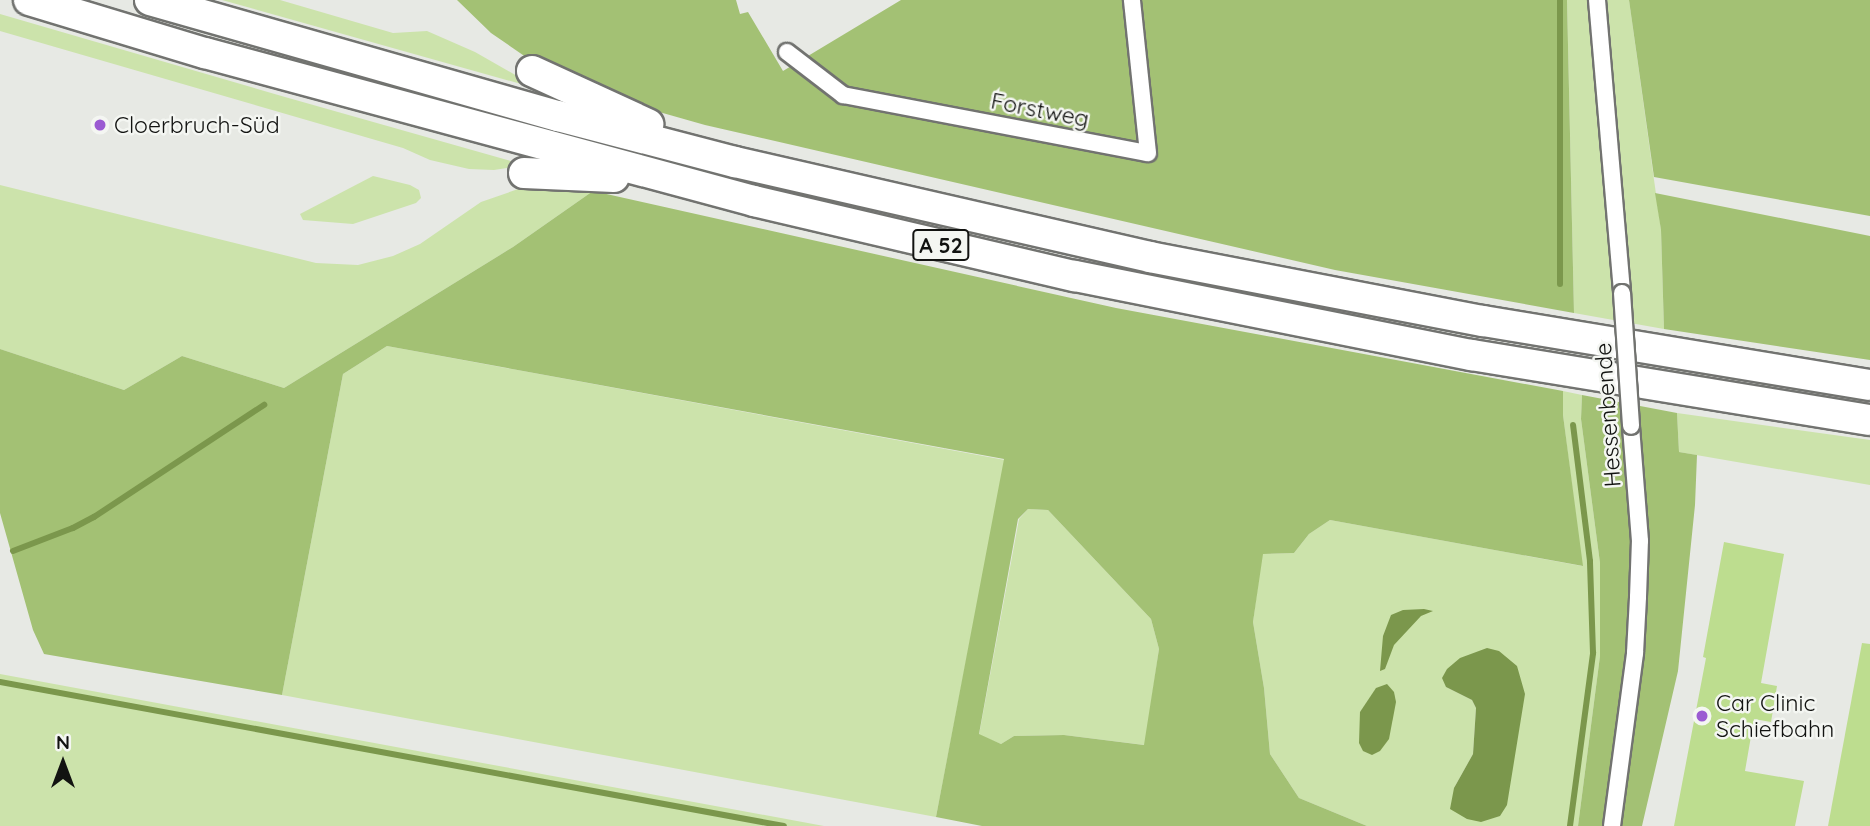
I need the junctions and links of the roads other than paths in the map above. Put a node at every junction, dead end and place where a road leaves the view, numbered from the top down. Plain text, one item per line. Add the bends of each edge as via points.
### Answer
1 (29, 0) edge
2 (150, 0) edge
3 (1132, 0) edge
4 (1597, 0) edge
5 (787, 52) dead end
6 (532, 71) dead end
7 (735, 162) junction
8 (524, 173) dead end
9 (754, 201) junction
10 (1870, 385) edge
11 (1870, 420) edge
12 (1612, 826) edge

1 - 9 highway, A 52 via 205,53
2 - 7 highway, A 52
3 - 5 street, Forstweg via 1148,153 843,95
4 - 12 street, Hessenbende, bridge via 1640,541 1635,653
6 - 7 highway
7 - 10 highway, A 52 via 1176,262 1483,321
8 - 9 highway via 621,178
9 - 11 highway, A 52 via 1184,300 1472,355

